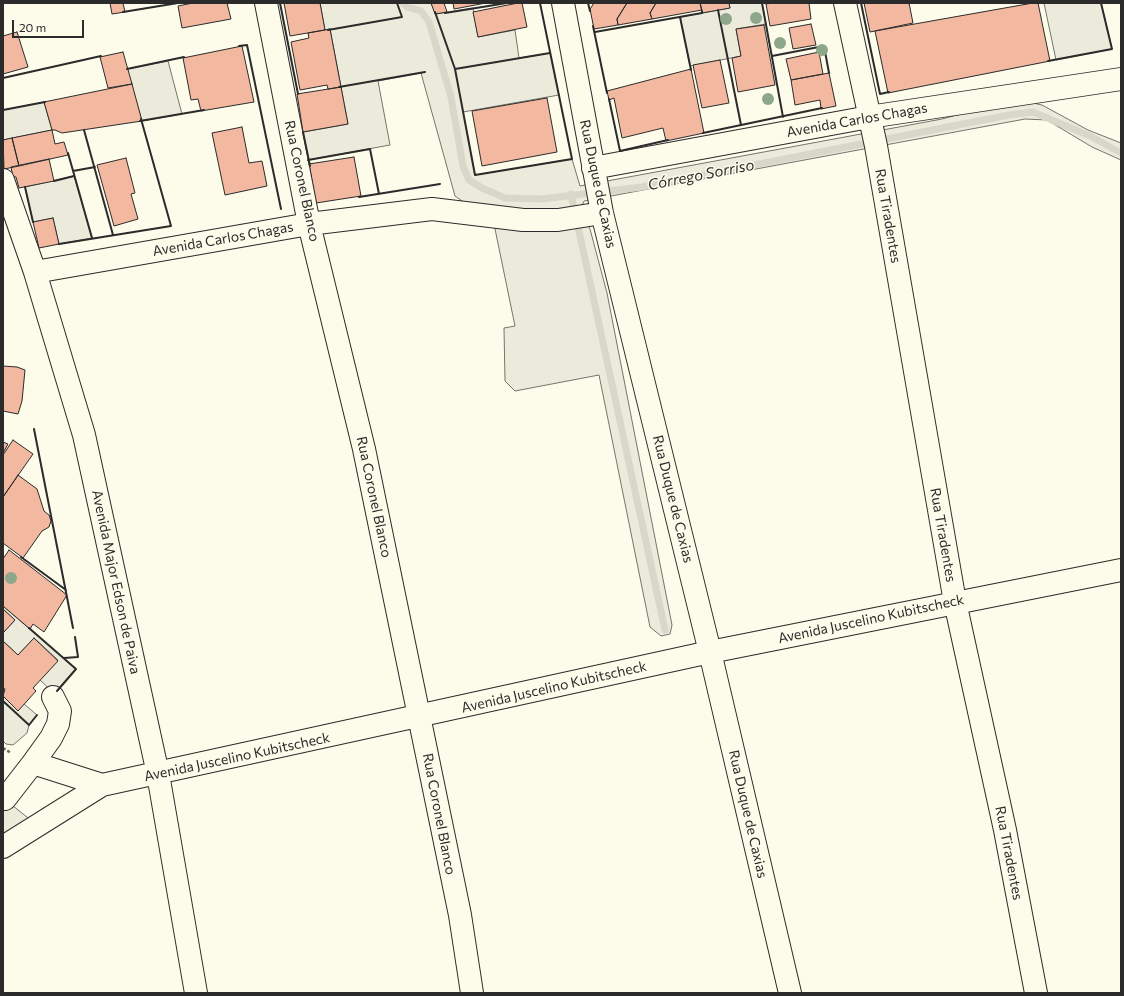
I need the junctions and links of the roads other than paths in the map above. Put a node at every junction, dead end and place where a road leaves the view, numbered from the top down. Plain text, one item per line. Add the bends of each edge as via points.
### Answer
1 (266, 3) edge
2 (563, 3) edge
3 (845, 3) edge
4 (1121, 79) edge
5 (873, 131) junction
6 (3, 180) edge
7 (598, 190) junction
8 (309, 224) junction
9 (34, 272) junction
10 (1121, 570) edge
11 (955, 602) junction
12 (710, 652) junction
13 (52, 697) dead end
14 (420, 717) junction
15 (34, 763) junction
16 (158, 774) junction
17 (102, 785) junction
18 (5, 799) dead end
19 (3, 847) edge
20 (196, 993) edge
21 (472, 993) edge
22 (790, 993) edge
23 (1036, 993) edge

1 - 8 street, Rua Coronel Blanco
2 - 7 street, Rua Duque de Caxias
3 - 5 street, Rua Tiradentes
4 - 5 street, Avenida Carlos Chagas
5 - 7 street, Avenida Carlos Chagas
5 - 11 street, Rua Tiradentes
6 - 9 street, Avenida Major Edson de Paiva
7 - 8 street, Avenida Carlos Chagas via 558,220 523,220 432,209
7 - 12 street, Rua Duque de Caxias
8 - 9 street, Avenida Carlos Chagas
8 - 14 street, Rua Coronel Blanco via 364,449
9 - 16 street, Avenida Major Edson de Paiva via 84,436
10 - 11 street, Avenida Juscelino Kubitscheck
11 - 12 street, Avenida Juscelino Kubitscheck
11 - 23 street, Rua Tiradentes via 1005,830
12 - 14 street, Avenida Juscelino Kubitscheck
12 - 22 street, Rua Duque de Caxias
13 - 15 street via 60,711 58,724
14 - 16 street, Avenida Juscelino Kubitscheck
14 - 21 street, Rua Coronel Blanco via 460,915
15 - 17 street
15 - 18 street
16 - 17 street, Avenida Juscelino Kubitscheck
16 - 20 street, Avenida Major Edson de Paiva
17 - 19 street, Avenida Juscelino Kubitscheck

